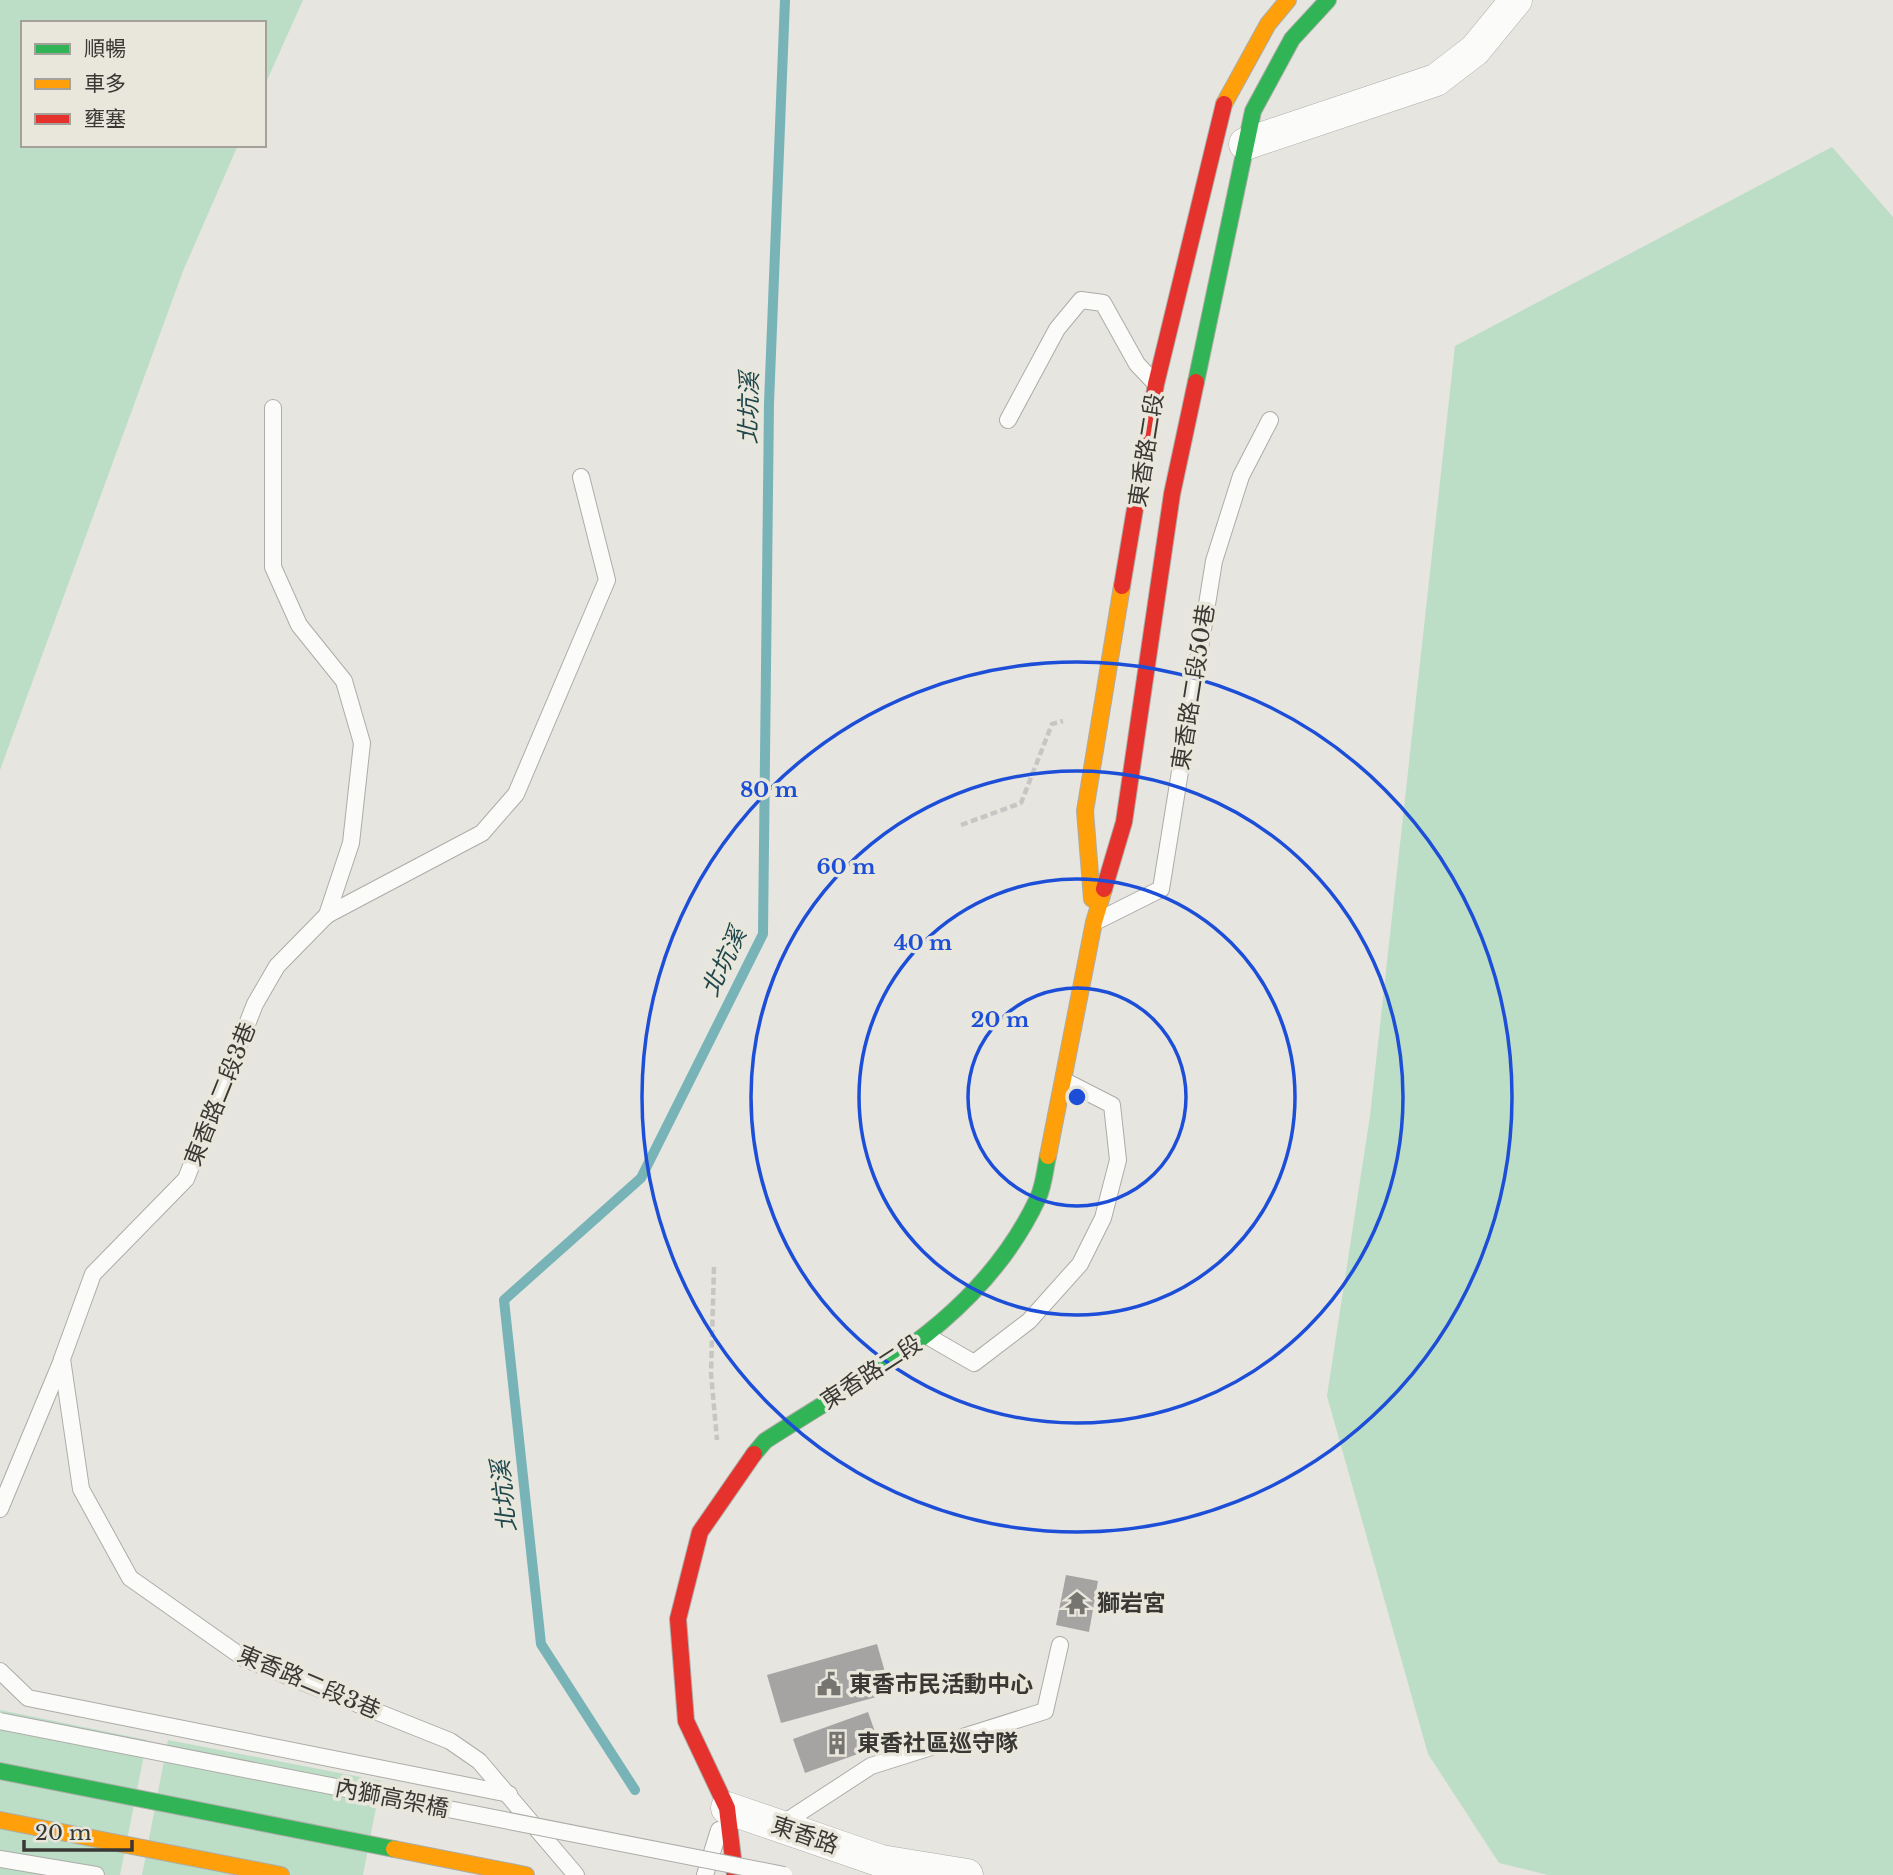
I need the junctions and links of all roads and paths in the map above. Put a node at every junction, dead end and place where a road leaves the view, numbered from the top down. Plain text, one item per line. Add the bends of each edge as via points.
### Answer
1 (1288, 0) edge
2 (1328, 0) edge
3 (1516, 0) edge
4 (1245, 144) junction
5 (1156, 384) junction
6 (273, 408) dead end
7 (1008, 420) dead end
8 (1270, 420) dead end
9 (581, 477) dead end
10 (1102, 713) junction
11 (961, 824) dead end
12 (327, 915) junction
13 (1094, 922) junction
14 (1065, 1081) junction
15 (714, 1266) dead end
16 (928, 1336) junction
17 (62, 1359) junction
18 (742, 1468) junction
19 (0, 1509) edge
20 (1060, 1645) dead end
21 (0, 1671) edge
22 (0, 1721) edge
23 (0, 1771) edge
24 (509, 1794) junction
25 (727, 1808) junction
26 (0, 1820) edge
27 (779, 1826) junction
28 (0, 1858) edge
29 (868, 1868) edge
30 (96, 1875) edge
31 (281, 1875) edge
32 (526, 1875) edge
33 (576, 1875) edge
34 (705, 1875) edge
35 (735, 1875) edge
36 (784, 1875) edge
37 (967, 1875) edge

1 - 5 street, 東香路二段 via 1268,24 1225,101
2 - 4 street, 東香路二段 via 1292,39 1253,111
3 - 4 street via 1475,50 1436,80
4 - 13 street, 東香路二段 via 1171,494 1124,822
5 - 7 lane via 1137,364 1102,303 1081,300 1057,329
5 - 10 street, 東香路二段
6 - 12 lane, 東香路二段3巷 via 273,567 299,625 344,681 362,743 351,844
8 - 13 lane, 東香路二段50巷 via 1241,476 1214,561 1161,889
9 - 12 lane, 東香路二段3巷 via 607,580 516,794 482,834
10 - 11 path via 1052,723 1021,803
10 - 13 street, 東香路二段 via 1085,811
12 - 17 lane, 東香路二段3巷 via 277,966 255,1004 186,1179 93,1274
13 - 14 street, 東香路二段
14 - 16 street, 東香路二段 via 1039,1196 990,1278
14 - 16 lane via 1112,1105 1118,1160 1103,1218 1080,1264 1029,1321 974,1363
15 - 18 path via 712,1373 717,1439
16 - 18 street, 東香路二段 via 765,1441
17 - 19 lane
17 - 24 lane, 東香路二段3巷 via 81,1489 130,1578 245,1659 450,1741 479,1761
18 - 25 street, 東香路二段 via 700,1532 678,1619 686,1721
20 - 27 lane via 1045,1711 871,1766
21 - 24 lane via 28,1698
22 - 36 lane, 內獅高架橋, bridge
23 - 32 street
24 - 33 lane, 東香路二段3巷
25 - 27 street, 東香路
25 - 34 lane
25 - 35 street, 東香路二段
26 - 31 street
27 - 29 street, 東香路
28 - 30 lane
29 - 37 street, 東香路

